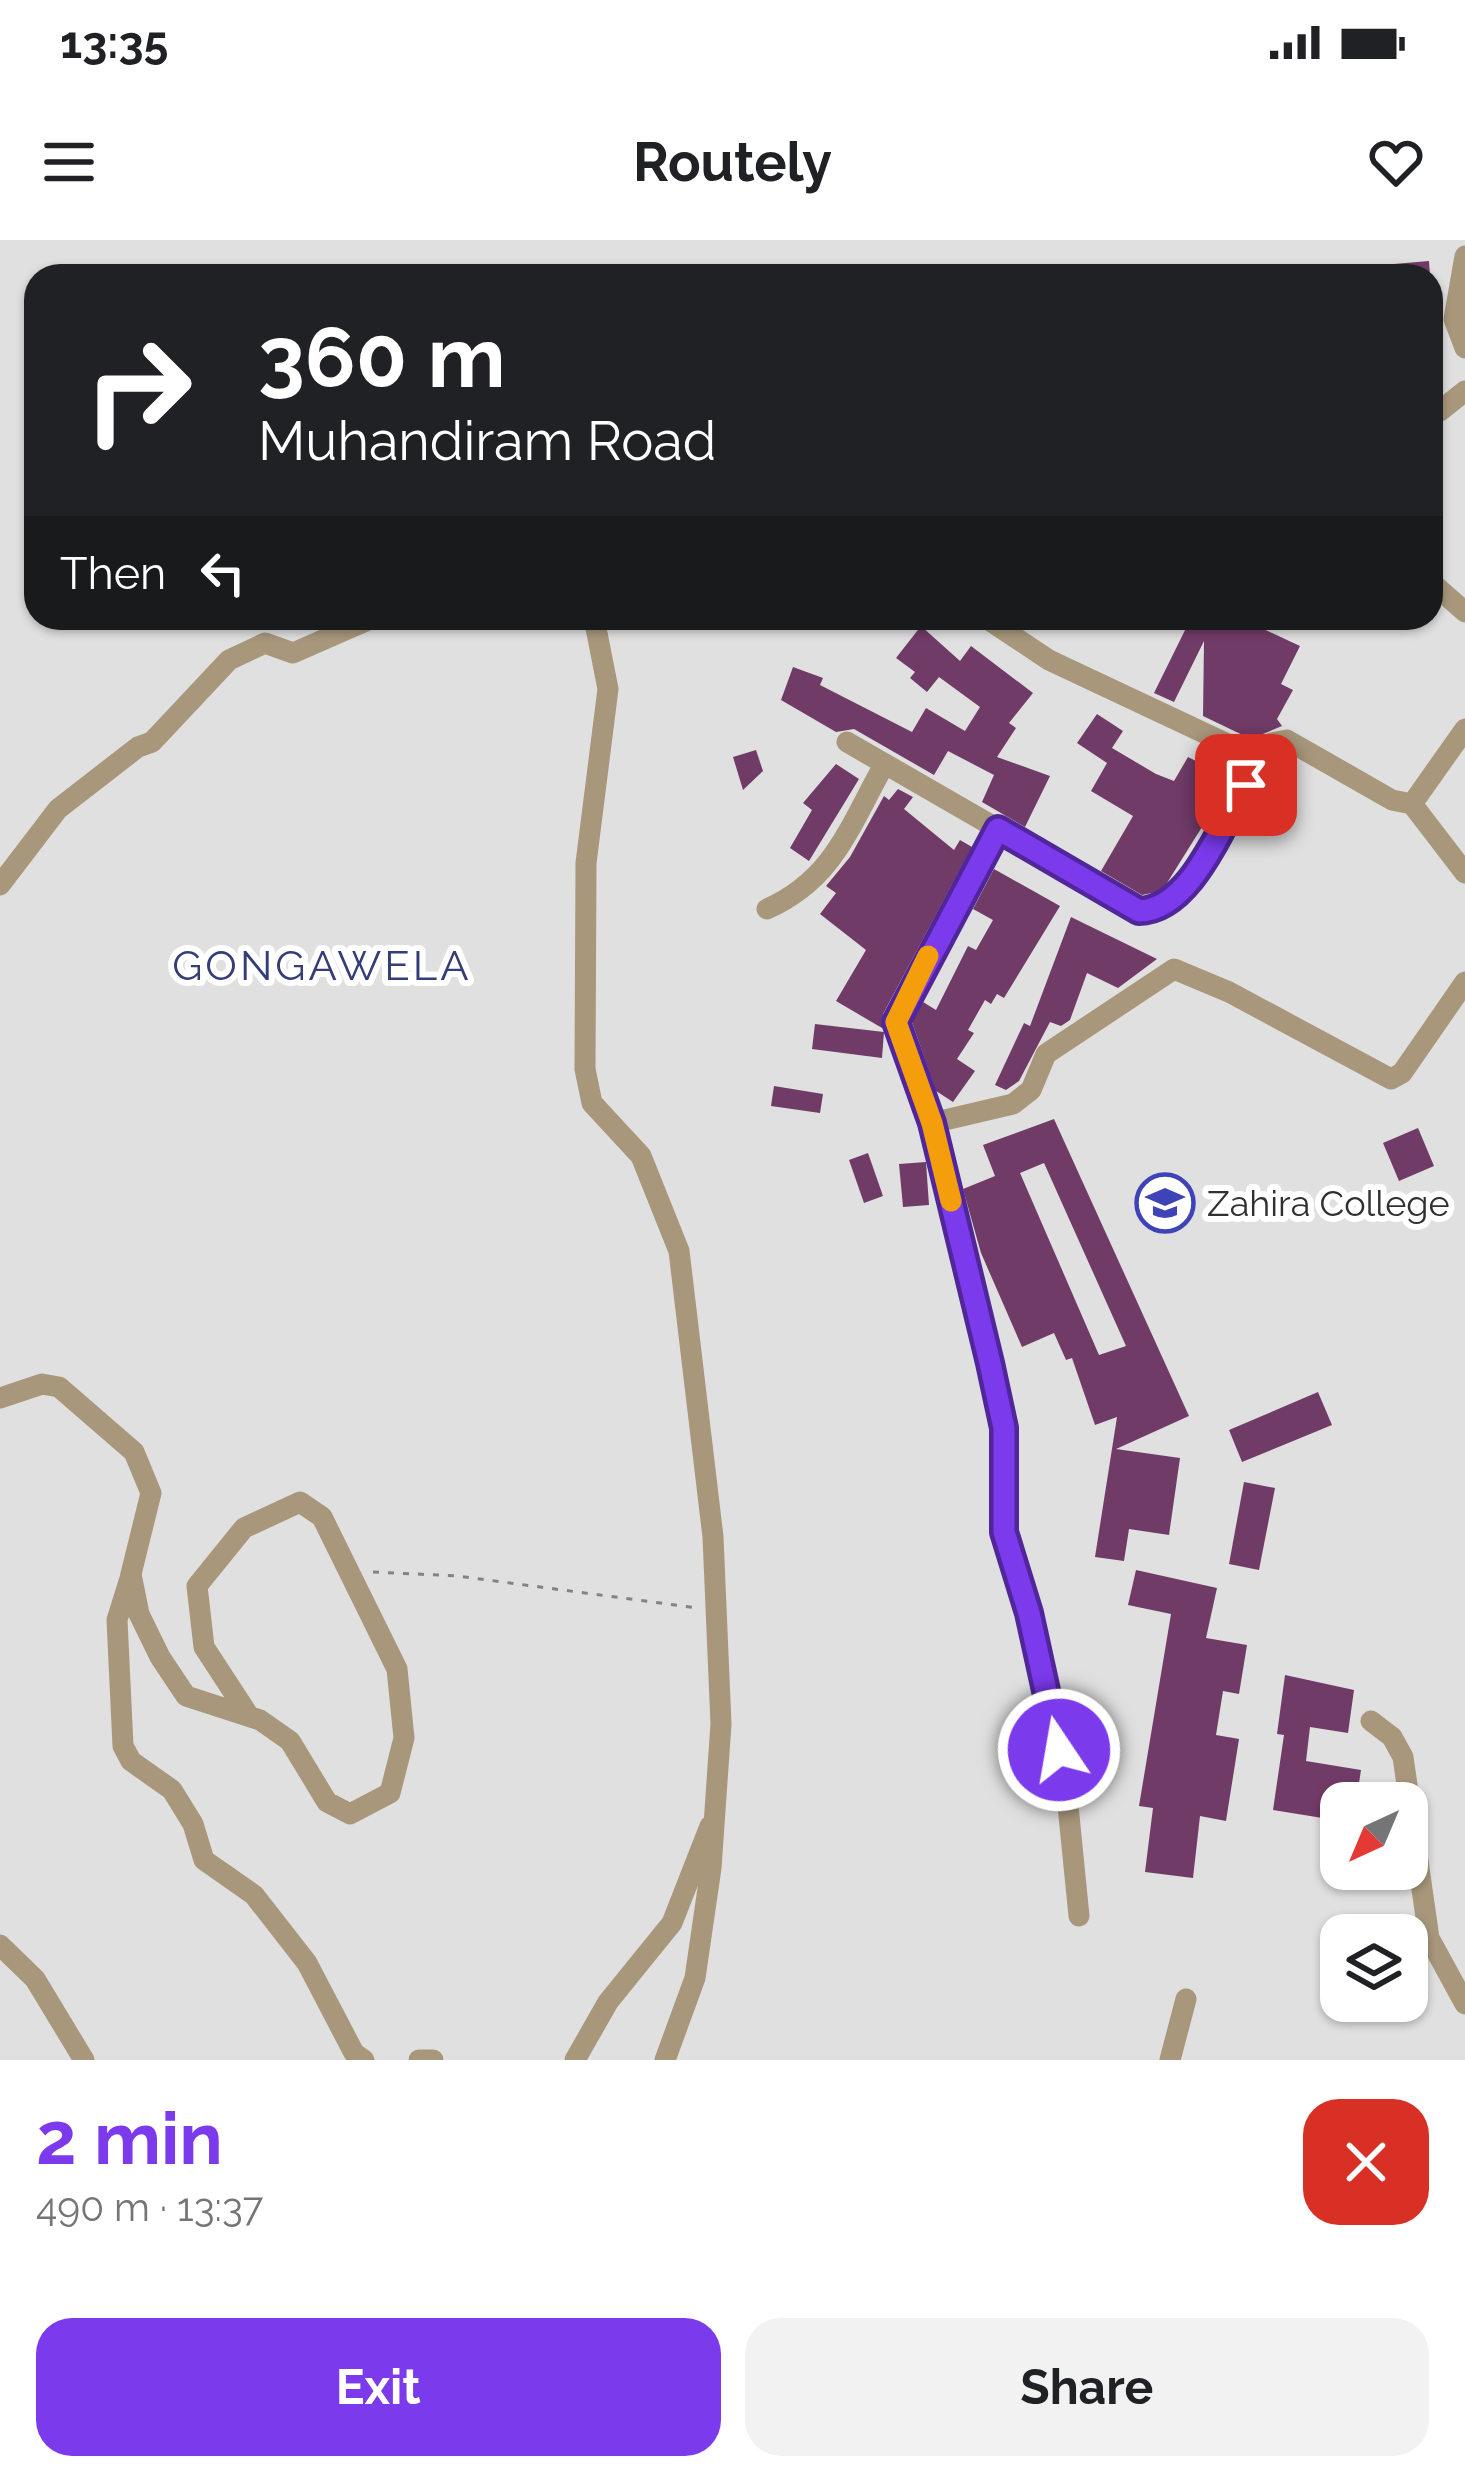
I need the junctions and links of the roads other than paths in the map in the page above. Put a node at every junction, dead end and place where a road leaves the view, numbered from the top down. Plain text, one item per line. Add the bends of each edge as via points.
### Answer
1 (1465, 256) edge
2 (1465, 348) edge
3 (345, 630) edge
4 (596, 630) edge
5 (1004, 630) edge
6 (1465, 729) edge
7 (847, 742) dead end
8 (1253, 756) junction
9 (884, 765) junction
10 (1412, 804) junction
11 (998, 829) junction
12 (1465, 873) edge
13 (0, 885) edge
14 (766, 909) dead end
15 (1465, 982) edge
16 (932, 1123) junction
17 (0, 1398) edge
18 (131, 1574) junction
19 (249, 1716) junction
20 (1371, 1721) dead end
21 (715, 1814) junction
22 (1079, 1916) dead end
23 (0, 1945) edge
24 (1186, 1999) dead end
25 (1465, 2004) edge
26 (84, 2060) edge
27 (364, 2060) edge
28 (419, 2060) edge
29 (433, 2060) edge
30 (575, 2060) edge
31 (665, 2060) edge
32 (1170, 2060) edge

1 - 2 street via 1454,319
3 - 13 street via 292,652 265,643 229,661 152,742 58,809
4 - 21 street via 608,689 586,863 585,1069 592,1103 641,1156 679,1251 716,1610
5 - 8 street via 1049,660
6 - 10 street
7 - 9 street
8 - 10 street via 1287,740
8 - 11 street via 1246,785 1193,873 1158,911 1139,911
9 - 11 street
9 - 14 street via 828,865 805,892
10 - 12 street
11 - 16 street via 896,1022
15 - 16 street via 1391,1079 1174,969 1046,1054 1031,1090 1013,1104
16 - 22 street via 1004,1428 1004,1532 1066,1786
17 - 18 street via 42,1384 59,1387 134,1452 151,1492
18 - 19 street via 139,1614 187,1696
18 - 27 street via 117,1620 123,1746 172,1790 204,1860 254,1895 296,1949
19 - 19 street via 204,1647 197,1586 244,1528 300,1502 322,1517 397,1669 404,1738 390,1793 350,1814 327,1802 290,1741
20 - 25 street via 1403,1757 1429,1938
21 - 30 street via 672,1923 608,2002
21 - 31 street via 695,1978
23 - 26 street via 35,1979
24 - 32 street
28 - 29 street

